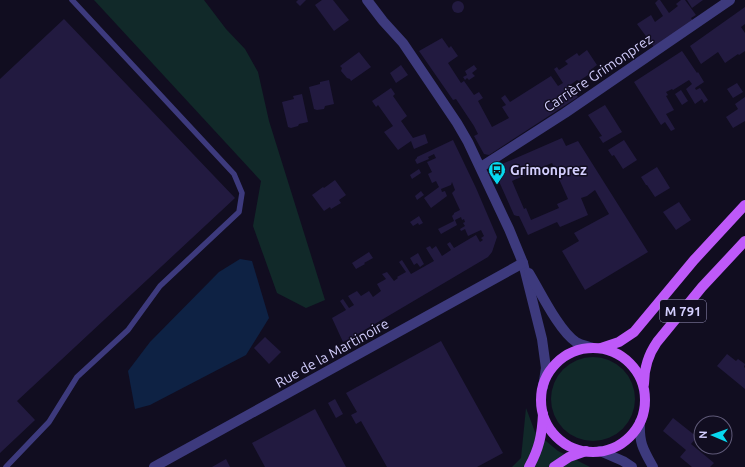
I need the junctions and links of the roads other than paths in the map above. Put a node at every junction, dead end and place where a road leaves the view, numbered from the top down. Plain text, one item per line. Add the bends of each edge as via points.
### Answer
1 (72, 0) edge
2 (367, 0) edge
3 (730, 0) edge
4 (480, 167) junction
5 (745, 206) edge
6 (745, 241) edge
7 (523, 263) junction
8 (597, 348) junction
9 (543, 386) junction
10 (644, 392) junction
11 (543, 410) junction
12 (640, 422) junction
13 (587, 451) junction
14 (600, 451) junction
15 (6, 467) edge
16 (154, 467) edge
17 (529, 467) edge
18 (554, 467) edge
19 (632, 467) edge
20 (653, 467) edge

1 - 15 lane via 234,174 242,193 239,212 160,286 128,330 77,377 49,422
2 - 4 street via 407,49 457,123
3 - 4 street, Carrière Grimonprez via 566,113
4 - 7 street
5 - 8 main road, M 791 via 694,260 634,332 619,342
6 - 10 main road, M 791 via 702,287 657,342 644,371
7 - 8 street via 569,336 576,342
7 - 9 street via 544,350 546,368
7 - 16 street, Rue de la Martinoire
8 - 9 main road via 578,350 565,356 549,373
8 - 10 main road via 615,352 627,360 640,378
9 - 11 main road
10 - 12 main road
11 - 13 main road via 548,425 558,438 572,447
11 - 17 main road via 539,445
12 - 14 main road via 621,444
12 - 20 street via 641,441
13 - 14 main road
13 - 18 main road via 569,457
14 - 19 street

